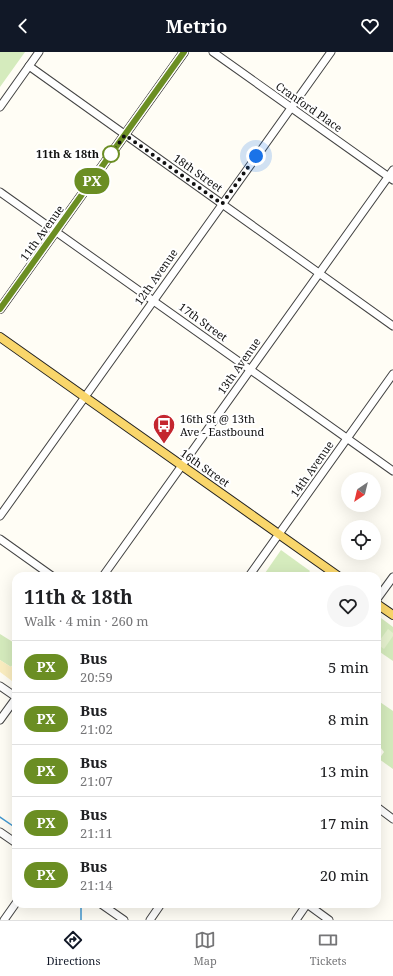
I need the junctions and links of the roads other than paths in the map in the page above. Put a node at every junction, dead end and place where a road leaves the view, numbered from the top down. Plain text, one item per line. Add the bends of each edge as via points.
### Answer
1 (39, 52) edge
2 (184, 52) edge
3 (213, 52) edge
4 (331, 52) edge
5 (29, 66) junction
6 (0, 107) edge
7 (291, 108) junction
8 (125, 135) junction
9 (393, 170) edge
10 (391, 178) edge
11 (0, 192) edge
12 (222, 204) junction
13 (56, 232) junction
14 (319, 273) junction
15 (153, 300) junction
16 (0, 309) edge
17 (393, 326) edge
18 (0, 337) edge
19 (250, 370) junction
20 (393, 374) edge
21 (85, 397) junction
22 (347, 438) junction
23 (182, 466) junction
24 (393, 471) edge
25 (0, 516) edge
26 (279, 534) junction
27 (0, 539) edge
28 (46, 572) edge
29 (106, 572) edge
30 (252, 572) edge
31 (332, 572) edge
32 (393, 577) edge
33 (381, 594) edge
34 (381, 607) edge
35 (393, 615) edge
36 (0, 686) edge
37 (12, 695) edge
38 (12, 704) edge
39 (0, 720) edge
40 (381, 810) edge
41 (393, 819) edge
42 (0, 832) edge
43 (12, 840) edge
44 (13, 908) edge
45 (107, 908) edge
46 (158, 908) edge
47 (304, 908) edge
48 (312, 908) edge
49 (4, 920) edge
50 (124, 920) edge
51 (150, 920) edge
52 (296, 920) edge
53 (329, 920) edge

1 - 5 street
2 - 8 main road, 11th Avenue
3 - 7 street, Cranford Place
4 - 7 street, 12th Avenue
5 - 6 street
5 - 8 street, 18th Street
7 - 10 street, Cranford Place
7 - 12 street, 12th Avenue
8 - 12 street, 18th Street
8 - 13 main road, 11th Avenue
9 - 10 street, 13th Avenue
10 - 14 street, 13th Avenue
11 - 13 street, 17th Street
12 - 14 street, 18th Street
12 - 15 street, 12th Avenue
13 - 15 street, 17th Street
13 - 16 main road, 11th Avenue
14 - 17 street, 18th Street
14 - 19 street, 13th Avenue
15 - 19 street, 17th Street
15 - 21 street, 12th Avenue
18 - 21 main road, 16th Street
19 - 22 street, 17th Street
19 - 23 street, 13th Avenue
20 - 22 street, 14th Avenue
21 - 23 main road, 16th Street
21 - 25 street, 12th Avenue
22 - 24 street, 17th Street
22 - 26 street, 14th Avenue
23 - 26 main road, 16th Street
23 - 29 street, 13th Avenue
26 - 30 street, 14th Avenue
26 - 31 main road, 16th Street
27 - 28 street
32 - 33 street
34 - 35 main road
36 - 37 street
38 - 39 street
40 - 41 street
42 - 43 street
44 - 49 street
45 - 50 street
46 - 51 street
47 - 52 street
48 - 53 street

